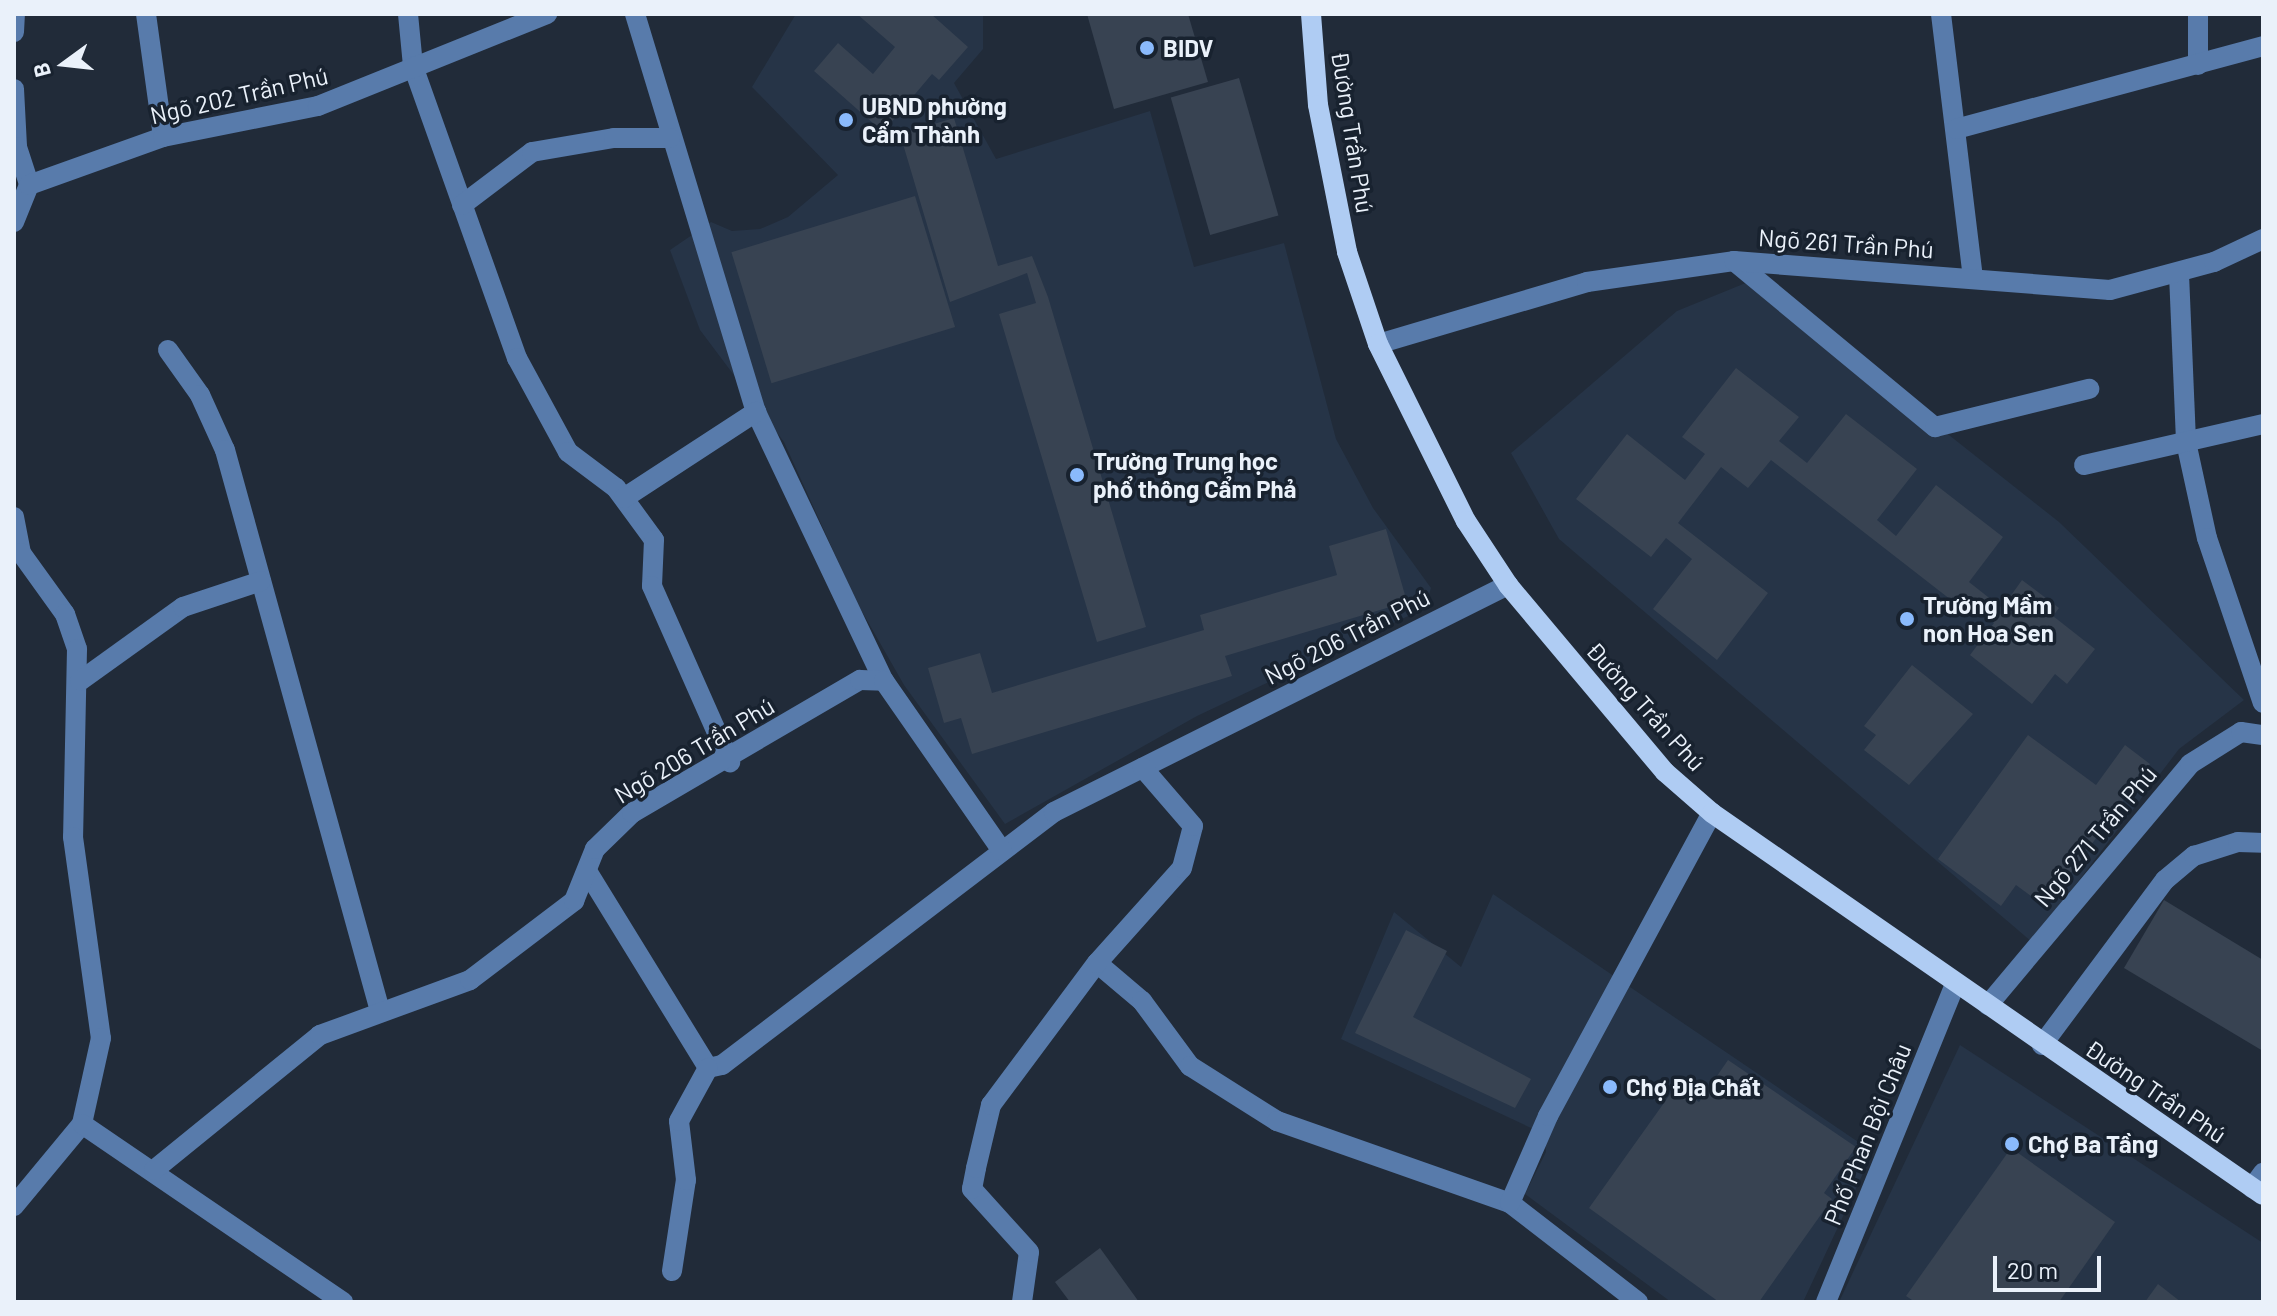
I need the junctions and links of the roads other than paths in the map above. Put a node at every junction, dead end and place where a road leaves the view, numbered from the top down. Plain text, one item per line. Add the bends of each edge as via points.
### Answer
1 (15, 14) edge
2 (146, 14) edge
3 (408, 14) edge
4 (547, 14) edge
5 (635, 14) edge
6 (1311, 14) edge
7 (1941, 14) edge
8 (2198, 14) edge
9 (14, 32) edge
10 (2263, 46) edge
11 (2198, 65) junction
12 (413, 66) junction
13 (14, 89) edge
14 (1956, 129) junction
15 (163, 137) junction
16 (670, 138) junction
17 (29, 185) junction
18 (462, 205) junction
19 (14, 222) edge
20 (2263, 239) edge
21 (1734, 261) junction
22 (2179, 274) junction
23 (1973, 278) junction
24 (1378, 344) junction
25 (168, 350) dead end
26 (2089, 389) dead end
27 (756, 412) junction
28 (2263, 424) edge
29 (2186, 442) junction
30 (2084, 465) dead end
31 (624, 498) junction
32 (14, 517) edge
33 (261, 581) junction
34 (1508, 585) junction
35 (80, 681) junction
36 (884, 681) junction
37 (2263, 703) edge
38 (2263, 735) edge
39 (730, 762) junction
40 (1143, 768) junction
41 (1712, 813) junction
42 (2263, 843) edge
43 (1002, 851) junction
44 (587, 871) junction
45 (1097, 963) junction
46 (1955, 985) junction
47 (1988, 1005) junction
48 (380, 1011) junction
49 (2042, 1045) junction
50 (708, 1068) junction
51 (82, 1124) junction
52 (154, 1170) junction
53 (2259, 1185) edge
54 (1510, 1203) junction
55 (14, 1206) edge
56 (672, 1271) dead end
57 (343, 1302) edge
58 (1022, 1302) edge
59 (1638, 1302) edge
60 (1826, 1302) edge

1 - 9 street
2 - 15 street
3 - 12 street
4 - 12 street, Ngõ 202 Trần Phú
5 - 16 street
6 - 24 main road, Đường Trần Phú via 1318,105 1347,252
7 - 14 street
8 - 11 street
10 - 11 street
11 - 14 street
12 - 15 street, Ngõ 202 Trần Phú via 318,106
12 - 18 street
13 - 17 street via 17,147
14 - 23 street
15 - 17 street, Ngõ 202 Trần Phú
16 - 18 street via 614,138 532,152
16 - 27 street
17 - 19 street
18 - 31 street via 517,358 568,452
20 - 22 street, Ngõ 261 Trần Phú
21 - 23 street, Ngõ 261 Trần Phú
21 - 24 street, Ngõ 261 Trần Phú via 1587,282
21 - 26 street via 1935,427
22 - 23 street, Ngõ 261 Trần Phú via 2110,290
22 - 29 street
24 - 34 main road, Đường Trần Phú via 1466,521
25 - 33 street via 200,395 225,450
27 - 31 street
27 - 36 street
28 - 29 street
29 - 30 street
29 - 37 street via 2207,538
31 - 39 street via 654,540 652,586
32 - 35 street via 21,553 65,614
33 - 35 street via 183,607
33 - 48 street via 275,609 311,779
34 - 40 street, Ngõ 206 Trần Phú
34 - 41 main road, Đường Trần Phú via 1665,772
35 - 51 street via 73,837 101,1038
36 - 39 street, Ngõ 206 Trần Phú via 860,680
36 - 43 street
38 - 47 street, Ngõ 271 Trần Phú via 2241,732 2190,764
39 - 44 street, Ngõ 206 Trần Phú via 632,813 595,849
40 - 43 street, Ngõ 206 Trần Phú via 1054,812
40 - 45 street via 1193,826 1182,868
41 - 46 main road, Đường Trần Phú
41 - 54 street via 1548,1116
42 - 49 street via 2238,842 2194,856 2165,880
43 - 50 street, Ngõ 206 Trần Phú via 722,1065
44 - 48 street, Ngõ 206 Trần Phú via 574,901 470,980
44 - 50 street
45 - 54 street via 1142,1001 1190,1066 1277,1121
45 - 58 street via 991,1105 976,1168 972,1189 1029,1252 1032,1267
46 - 47 main road, Đường Trần Phú
46 - 60 street, Phố Phan Bội Châu
47 - 49 main road, Đường Trần Phú
48 - 52 street, Ngõ 206 Trần Phú via 320,1035
49 - 53 main road, Đường Trần Phú
50 - 56 street via 679,1121 686,1180
51 - 52 street
51 - 55 street
52 - 57 street
54 - 59 street

